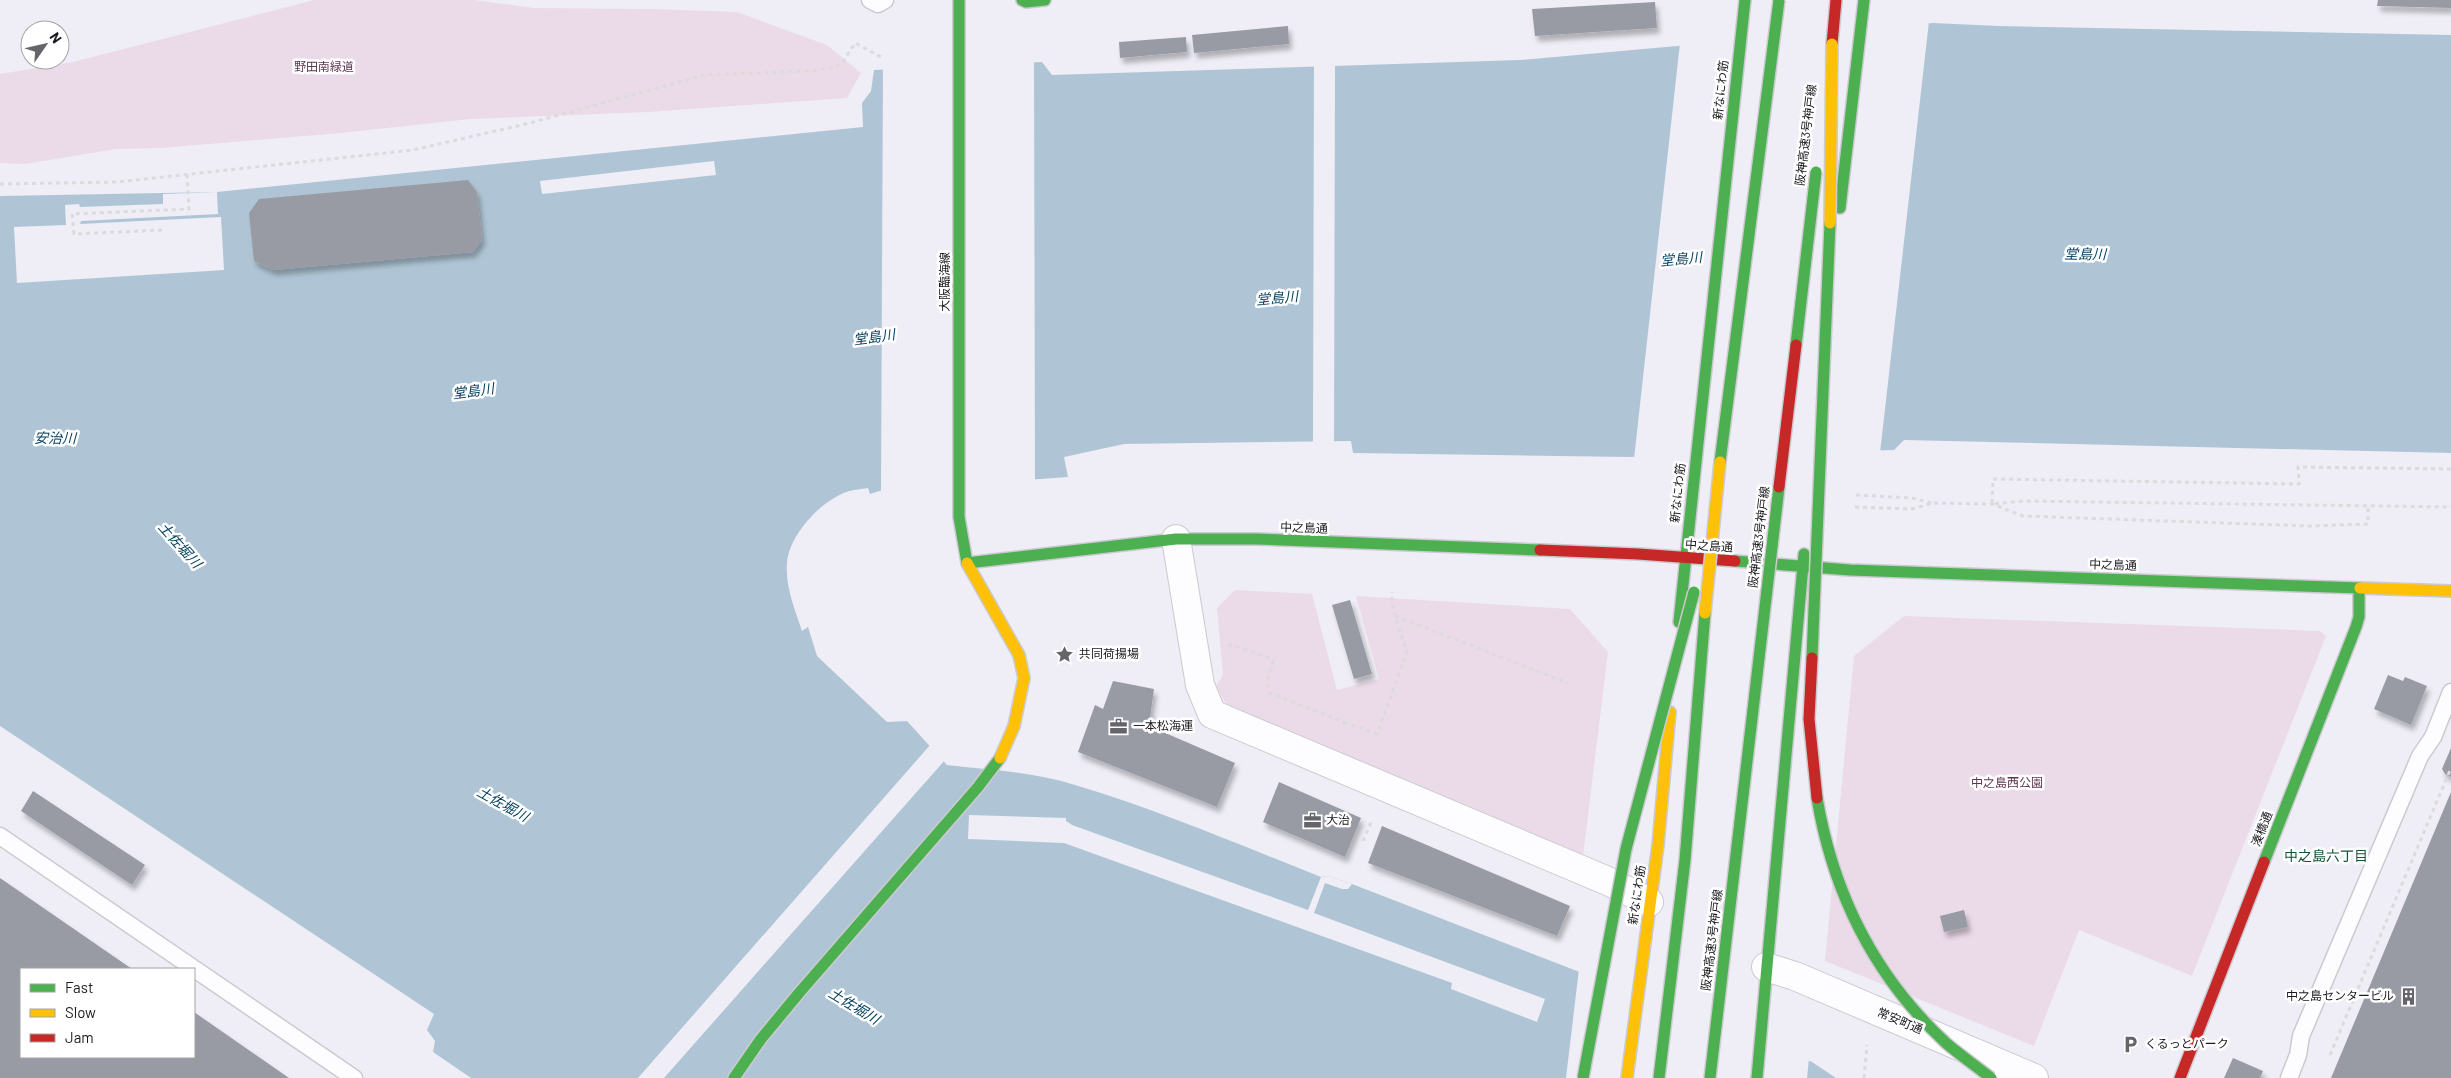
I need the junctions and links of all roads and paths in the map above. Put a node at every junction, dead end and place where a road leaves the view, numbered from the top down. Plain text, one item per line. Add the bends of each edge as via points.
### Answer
1 (870, 0) edge
2 (885, 0) edge
3 (959, 0) edge
4 (1022, 0) edge
5 (1045, 0) edge
6 (1779, 0) edge
7 (1836, 0) edge
8 (1744, 1) edge
9 (1864, 1) edge
10 (1832, 44) junction
11 (883, 58) dead end
12 (1819, 143) dead end
13 (1817, 162) dead end
14 (187, 173) junction
15 (0, 184) edge
16 (162, 230) dead end
17 (2451, 469) edge
18 (1856, 495) dead end
19 (1933, 503) junction
20 (1992, 504) junction
21 (2368, 505) junction
22 (1855, 507) dead end
23 (2451, 507) edge
24 (1712, 524) junction
25 (1176, 539) junction
26 (1685, 558) junction
27 (967, 563) junction
28 (1803, 566) junction
29 (2359, 589) junction
30 (2451, 591) edge
31 (1392, 592) dead end
32 (1396, 616) junction
33 (1223, 642) dead end
34 (1568, 683) dead end
35 (2451, 692) edge
36 (1344, 722) junction
37 (1326, 763) junction
38 (2451, 768) edge
39 (1375, 813) dead end
40 (0, 836) edge
41 (1363, 841) dead end
42 (1649, 902) junction
43 (1766, 966) junction
44 (193, 968) edge
45 (195, 969) edge
46 (2328, 1060) dead end
47 (354, 1078) edge
48 (734, 1078) edge
49 (1583, 1078) edge
50 (1628, 1078) edge
51 (1659, 1078) edge
52 (1710, 1078) edge
53 (1757, 1078) edge
54 (1991, 1078) edge
55 (2034, 1078) edge
56 (2180, 1078) edge
57 (2289, 1078) edge

1 - 2 lane via 878,4
3 - 27 main road, 大阪臨海線 via 959,517
4 - 5 main road
6 - 24 main road, bridge
7 - 10 main road, 阪神高速3号神戸線
8 - 26 main road, 新なにわ筋
9 - 28 main road, bridge
10 - 12 main road, 阪神高速3号神戸線, bridge
10 - 54 main road, bridge via 1830,241 1809,718 1814,788 1828,857 1866,945 1885,975 1921,1018 1968,1062
11 - 14 path via 855,43 843,62 833,68 704,75 530,123 414,150
13 - 52 main road, 阪神高速3号神戸線, bridge
14 - 15 path via 117,182
14 - 16 path via 189,209 72,214 74,234
17 - 20 path via 2298,467 2299,484 1994,479
18 - 19 path via 1912,498
19 - 20 path
19 - 22 path via 1912,509
20 - 21 path via 2022,501
20 - 21 path via 2023,516 2310,526 2368,524
21 - 23 path
24 - 49 main road, bridge via 1626,849
24 - 51 main road, bridge via 1685,860
25 - 26 main road, 中之島通 via 1256,539
25 - 27 main road, 中之島通
25 - 37 street via 1200,684 1212,714
26 - 28 main road, 中之島通
26 - 42 main road, 新なにわ筋 via 1658,845
27 - 48 main road, 大阪臨海線 via 1019,655 1024,678 1014,726 1003,754 799,993
28 - 29 main road, 中之島通
28 - 43 main road
29 - 30 main road, 中之島通
29 - 56 main road, 湊橋通 via 2356,627
31 - 32 path
32 - 34 path
32 - 36 path via 1407,652 1377,734
33 - 36 path via 1270,658 1273,662 1267,684 1270,693
35 - 57 lane via 2432,737 2420,756 2301,1036
36 - 37 path
37 - 42 street via 1610,882
38 - 46 path
39 - 41 path
40 - 44 lane
42 - 50 main road, 新なにわ筋
43 - 53 main road
43 - 55 street, 常安町通
45 - 47 lane

